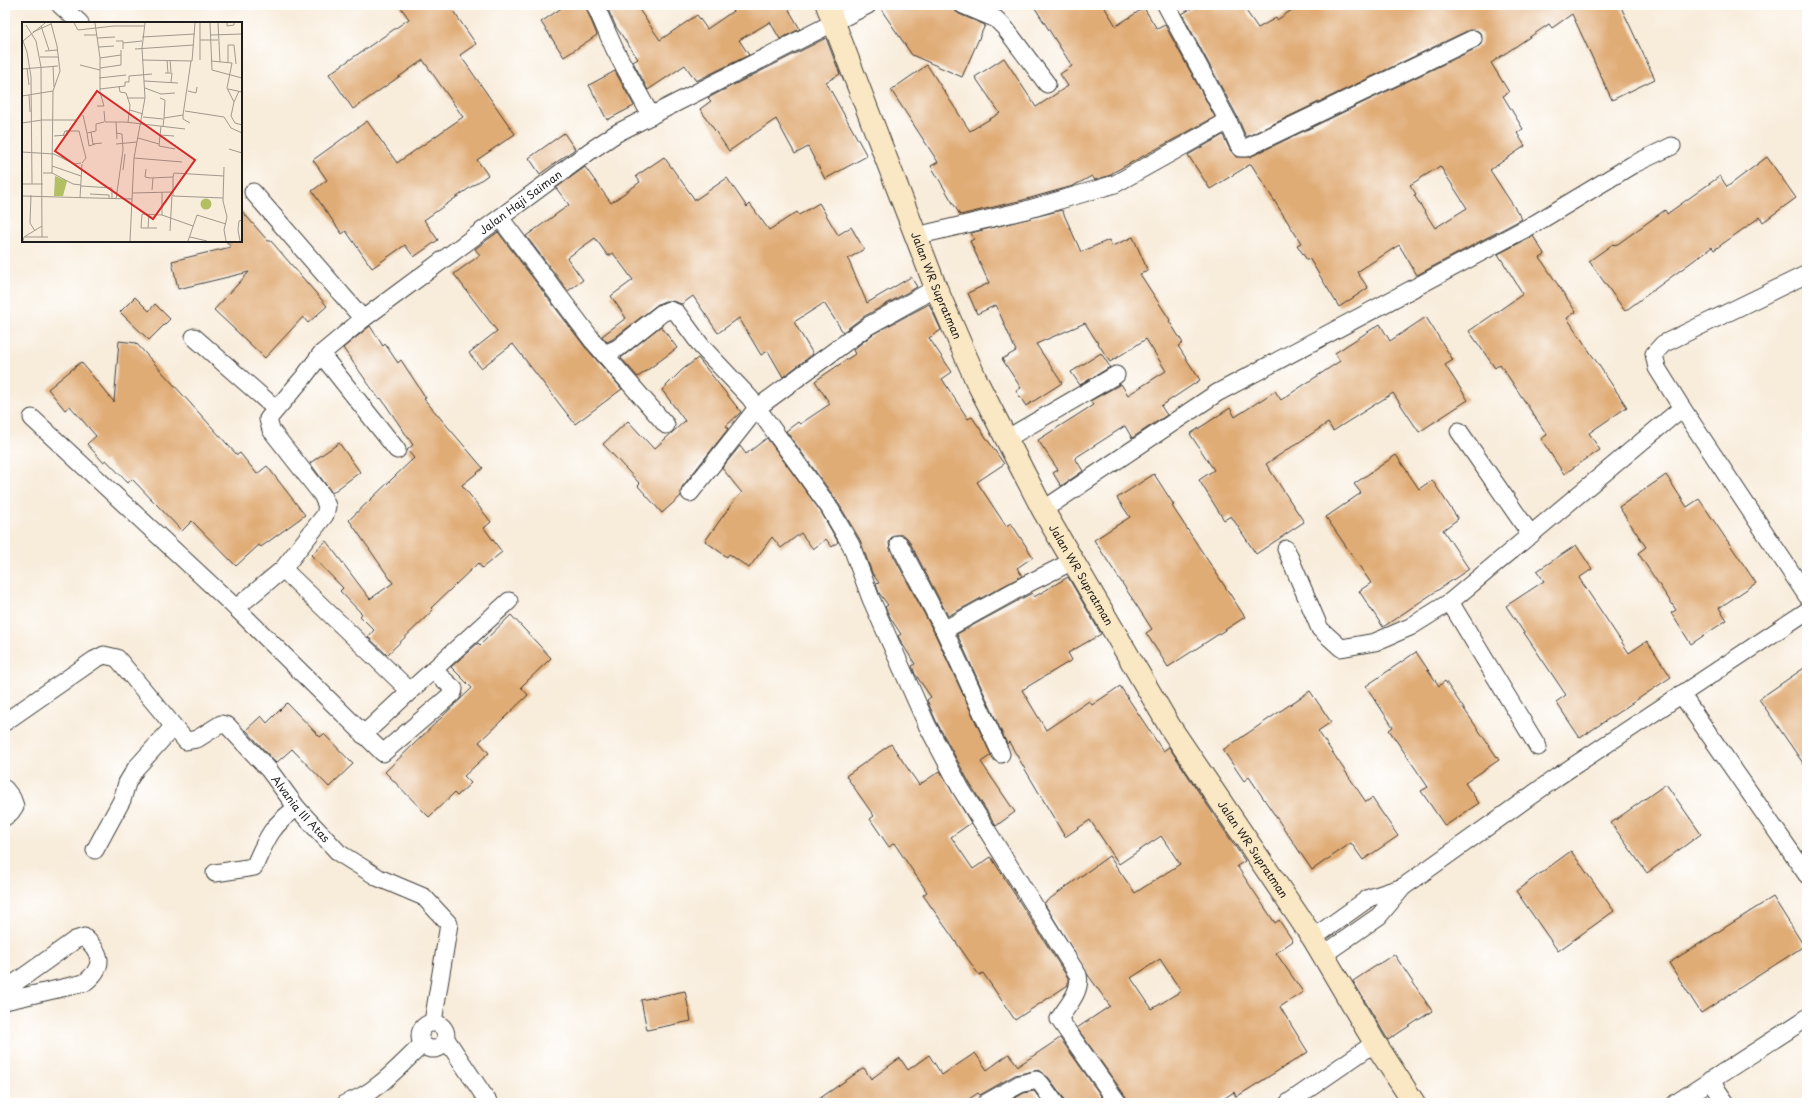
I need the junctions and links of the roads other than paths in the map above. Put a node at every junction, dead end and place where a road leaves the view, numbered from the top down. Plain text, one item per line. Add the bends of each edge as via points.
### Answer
1 (60, 5) edge
2 (594, 5) edge
3 (868, 5) edge
4 (963, 5) edge
5 (1166, 5) edge
6 (831, 13) edge
7 (79, 22) edge
8 (1473, 39) dead end
9 (1047, 84) dead end
10 (651, 116) junction
11 (1228, 121) junction
12 (1672, 146) dead end
13 (253, 192) dead end
14 (500, 218) junction
15 (916, 236) junction
16 (1807, 274) edge
17 (936, 288) junction
18 (363, 319) junction
19 (194, 337) dead end
20 (321, 354) junction
21 (604, 354) junction
22 (1116, 375) dead end
23 (757, 408) junction
24 (1682, 408) junction
25 (276, 409) junction
26 (32, 418) dead end
27 (666, 425) dead end
28 (1459, 431) dead end
29 (1006, 439) junction
30 (398, 450) dead end
31 (690, 494) dead end
32 (1043, 510) junction
33 (1531, 535) junction
34 (899, 544) dead end
35 (1286, 549) dead end
36 (1073, 561) junction
37 (283, 569) junction
38 (1807, 596) edge
39 (509, 601) dead end
40 (1450, 602) junction
41 (236, 608) junction
42 (1807, 611) edge
43 (944, 630) junction
44 (433, 670) junction
45 (410, 691) junction
46 (1681, 694) junction
47 (5, 722) edge
48 (173, 727) junction
49 (363, 735) junction
50 (1538, 747) dead end
51 (1001, 754) dead end
52 (5, 789) edge
53 (297, 808) junction
54 (5, 817) edge
55 (95, 850) dead end
56 (215, 873) dead end
57 (1807, 874) edge
58 (1318, 947) junction
59 (5, 990) edge
60 (5, 1001) edge
61 (1807, 1018) edge
62 (434, 1022) junction
63 (446, 1039) junction
64 (1374, 1043) junction
65 (423, 1044) junction
66 (1710, 1080) junction
67 (346, 1103) edge
68 (489, 1103) edge
69 (986, 1103) edge
70 (1055, 1103) edge
71 (1118, 1103) edge
72 (1288, 1103) edge
73 (1414, 1103) edge
74 (1676, 1103) edge
75 (1726, 1103) edge

1 - 7 street
2 - 10 street
3 - 6 street, Jalan Haji Saiman
4 - 9 street via 996,19 1006,28
5 - 11 street
6 - 10 street, Jalan Haji Saiman
6 - 15 street, Jalan WR Supratman
8 - 11 street via 1246,148 1241,148 1238,144
10 - 14 street, Jalan Haji Saiman via 590,150
11 - 15 street via 1115,184 1026,210
12 - 32 street via 1632,165 1536,223 1217,393
13 - 18 street
14 - 18 street, Jalan Haji Saiman
14 - 21 street
15 - 17 street, Jalan WR Supratman
16 - 24 street via 1663,344 1654,354 1657,368
17 - 23 street via 868,326
17 - 29 street, Jalan WR Supratman via 977,382
18 - 20 street, Jalan Haji Saiman
19 - 25 street
20 - 25 street, Jalan Haji Saiman
20 - 30 street
21 - 23 street via 618,348 669,310 677,313 702,348
21 - 27 street
22 - 29 street
23 - 31 street
23 - 71 street via 829,507 851,545 871,598 927,725 961,789 1078,976 1078,989 1059,1018
24 - 33 street
24 - 38 street
25 - 37 street, Jalan Haji Saiman via 268,419 268,425 322,495 327,506 325,515
26 - 41 street
28 - 33 street
29 - 32 street, Jalan WR Supratman
32 - 36 street, Jalan WR Supratman
33 - 40 street
34 - 43 street
35 - 40 street via 1320,629 1341,648 1375,642 1410,627
36 - 43 street
36 - 58 street, Jalan WR Supratman via 1170,727
37 - 41 street
37 - 45 street
39 - 44 street
40 - 50 street
41 - 49 street
42 - 46 street
43 - 51 street
44 - 45 street
44 - 49 street via 454,688 453,693 386,752 379,751
45 - 49 street
46 - 57 street
46 - 58 street via 1557,777 1403,887 1379,916
47 - 48 street, Alvania III Atas via 104,655 117,658
48 - 53 street, Alvania III Atas via 186,741 197,739 221,724 228,726 269,770
48 - 55 street via 136,768
52 - 54 street via 15,806
53 - 56 street via 282,818 268,836 254,867
53 - 62 street, Alvania III Atas via 339,852 379,878 424,897 449,924
58 - 64 street, Jalan WR Supratman
59 - 60 street via 75,940 84,937 98,952 99,961 95,975 84,983
61 - 66 street
62 - 63 street via 444,1027
62 - 65 street via 428,1023 420,1033
63 - 65 street via 439,1048 427,1048
63 - 68 street
64 - 72 street
64 - 73 street, Jalan WR Supratman
65 - 67 street via 362,1097
66 - 74 street
66 - 75 street
69 - 70 street via 1029,1080 1036,1080 1041,1084

